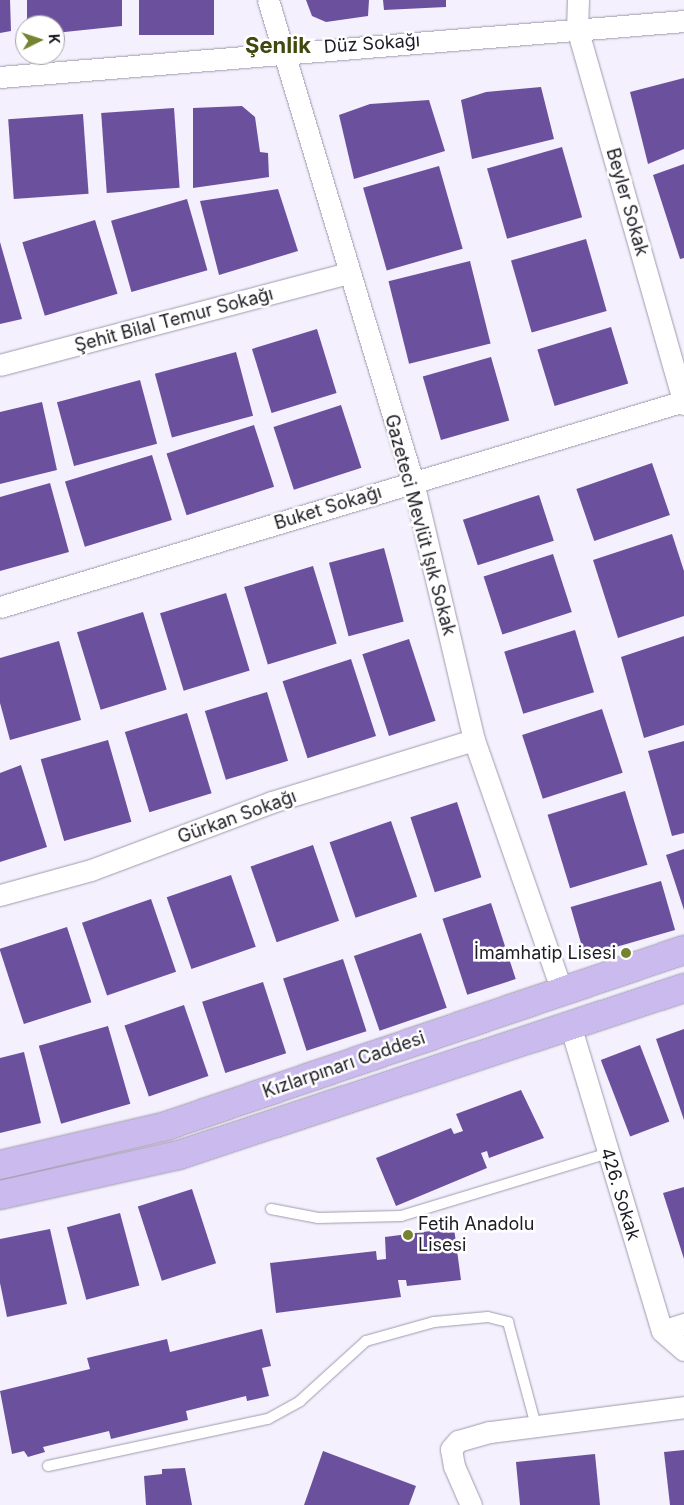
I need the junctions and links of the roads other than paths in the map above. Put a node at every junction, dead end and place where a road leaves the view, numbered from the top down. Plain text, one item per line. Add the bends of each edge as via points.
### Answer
1 (268, 0) edge
2 (578, 0) edge
3 (684, 21) edge
4 (577, 28) junction
5 (283, 51) junction
6 (0, 77) edge
7 (348, 273) junction
8 (0, 365) edge
9 (684, 402) edge
10 (413, 482) junction
11 (0, 607) edge
12 (474, 740) junction
13 (0, 895) edge
14 (684, 950) edge
15 (684, 988) edge
16 (562, 991) junction
17 (571, 1028) junction
18 (608, 1153) junction
19 (0, 1165) edge
20 (0, 1196) edge
21 (271, 1209) dead end
22 (684, 1324) edge
23 (662, 1331) junction
24 (684, 1350) edge
25 (684, 1406) edge
26 (536, 1426) junction
27 (48, 1466) dead end
28 (471, 1505) edge

1 - 5 street, Gazeteci Mevlüt Işık Sokak
2 - 4 street, Beyler Sokak
3 - 4 street, Düz Sokağı
4 - 5 street, Düz Sokağı
4 - 9 street, Beyler Sokak
5 - 6 street, Düz Sokağı
5 - 7 street, Gazeteci Mevlüt Işık Sokak
7 - 8 street, Şehit Bilal Temur Sokağı
7 - 10 street, Gazeteci Mevlüt Işık Sokak
9 - 10 street, Buket Sokağı
10 - 11 street, Buket Sokağı
10 - 12 street, Gazeteci Mevlüt Işık Sokak
12 - 13 street, Gürkan Sokağı via 272,802 91,870
12 - 16 street, Gazeteci Mevlüt Işık Sokak
14 - 16 main road, Kızlarpınarı Caddesi
15 - 17 main road, Kızlarpınarı Caddesi
16 - 19 main road, Kızlarpınarı Caddesi via 166,1126
17 - 18 street, 426. Sokak
17 - 20 main road, Kızlarpınarı Caddesi via 179,1155
18 - 21 lane via 401,1216 318,1218
18 - 23 street, 426. Sokak
22 - 23 street
23 - 24 street
25 - 26 street
26 - 27 lane via 508,1322 488,1317 434,1322 366,1341 300,1401 268,1419
26 - 28 street via 458,1441 452,1449 454,1466

